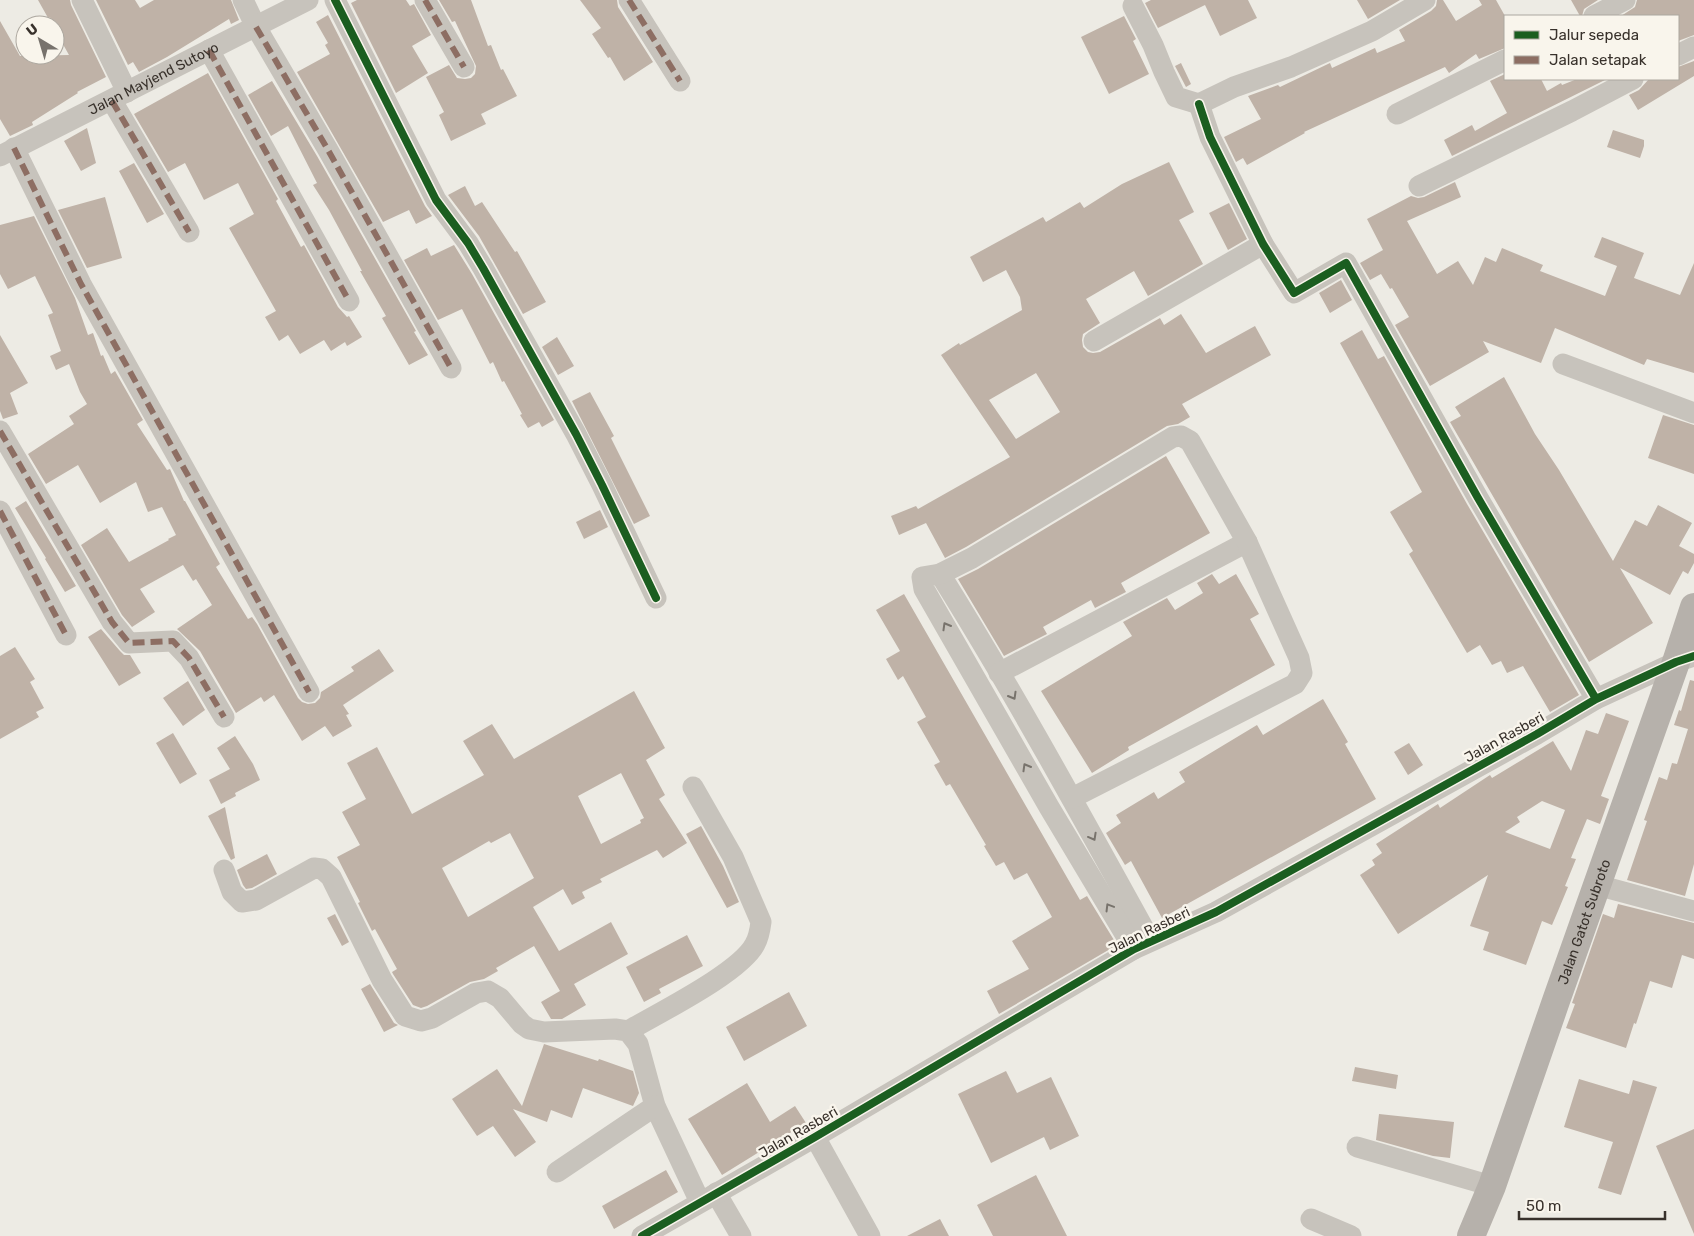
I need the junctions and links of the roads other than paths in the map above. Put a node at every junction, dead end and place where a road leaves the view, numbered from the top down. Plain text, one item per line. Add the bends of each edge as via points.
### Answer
1 (82, 0) edge
2 (243, 0) edge
3 (308, 0) edge
4 (335, 0) edge
5 (425, 0) edge
6 (629, 0) edge
7 (1425, 0) edge
8 (1625, 0) edge
9 (1133, 6) dead end
10 (1596, 15) edge
11 (256, 27) junction
12 (1694, 46) edge
13 (210, 50) junction
14 (1679, 54) edge
15 (1504, 60) edge
16 (464, 67) dead end
17 (1631, 80) edge
18 (680, 81) dead end
19 (119, 96) junction
20 (1199, 104) junction
21 (1397, 114) dead end
22 (7, 152) edge
23 (1419, 186) dead end
24 (189, 232) dead end
25 (1263, 244) junction
26 (349, 301) dead end
27 (1094, 341) dead end
28 (1563, 364) dead end
29 (451, 368) dead end
30 (1694, 413) edge
31 (0, 431) edge
32 (0, 512) edge
33 (1247, 542) junction
34 (940, 574) junction
35 (656, 598) dead end
36 (1694, 607) edge
37 (66, 635) dead end
38 (1685, 659) edge
39 (1000, 673) junction
40 (310, 692) dead end
41 (1596, 699) junction
42 (224, 717) dead end
43 (693, 787) dead end
44 (1072, 798) junction
45 (224, 870) dead end
46 (1597, 885) junction
47 (1694, 911) edge
48 (1142, 945) junction
49 (628, 1031) junction
50 (655, 1106) junction
51 (815, 1137) junction
52 (1357, 1147) dead end
53 (557, 1172) dead end
54 (1492, 1186) junction
55 (708, 1198) junction
56 (1312, 1219) dead end
57 (642, 1236) edge
58 (742, 1236) edge
59 (870, 1236) edge
60 (1351, 1236) edge
61 (1472, 1236) edge

1 - 19 street
2 - 11 street
3 - 11 street, Jalan Mayjend Sutoyo
4 - 35 street via 436,200 484,268 576,434
5 - 16 street
6 - 18 street
7 - 20 street via 1363,35
8 - 10 street
9 - 20 street via 1176,97
11 - 13 street, Jalan Mayjend Sutoyo
11 - 29 street
12 - 14 street
13 - 19 street, Jalan Mayjend Sutoyo
13 - 26 street
15 - 21 street
17 - 23 street
19 - 22 street, Jalan Mayjend Sutoyo
19 - 24 street
20 - 25 street via 1210,137
22 - 40 street
25 - 27 street
25 - 41 street via 1294,293 1346,263
28 - 30 street
31 - 42 street via 112,622 129,643 173,641 189,658
32 - 37 street
33 - 34 street via 1190,441 1181,436 1173,437
33 - 39 street
33 - 44 street via 1299,658 1302,673 1295,684
34 - 39 street
48 -> 34 street via 1044,798 924,589 922,577
36 - 38 main road, Jalan Gatot Subroto
38 - 41 street, Jalan Rasberi
38 - 46 main road, Jalan Gatot Subroto
39 -> 44 street
41 - 48 street, Jalan Rasberi via 1216,912
43 - 49 street via 733,857 761,922 759,933 755,946 743,960 720,978
44 -> 48 street
45 - 49 street via 232,892 242,902 256,900 314,868 322,869 331,877 382,980 405,1016 421,1021 432,1018 476,993 488,991 500,998 529,1030
46 - 47 street
46 - 54 main road, Jalan Gatot Subroto
48 - 51 street, Jalan Rasberi
49 - 50 street via 638,1044
50 - 53 street
50 - 55 street
51 - 55 street, Jalan Rasberi
51 - 59 street
52 - 54 street
54 - 61 main road, Jalan Gatot Subroto
55 - 57 street, Jalan Rasberi
55 - 58 street
56 - 60 street

